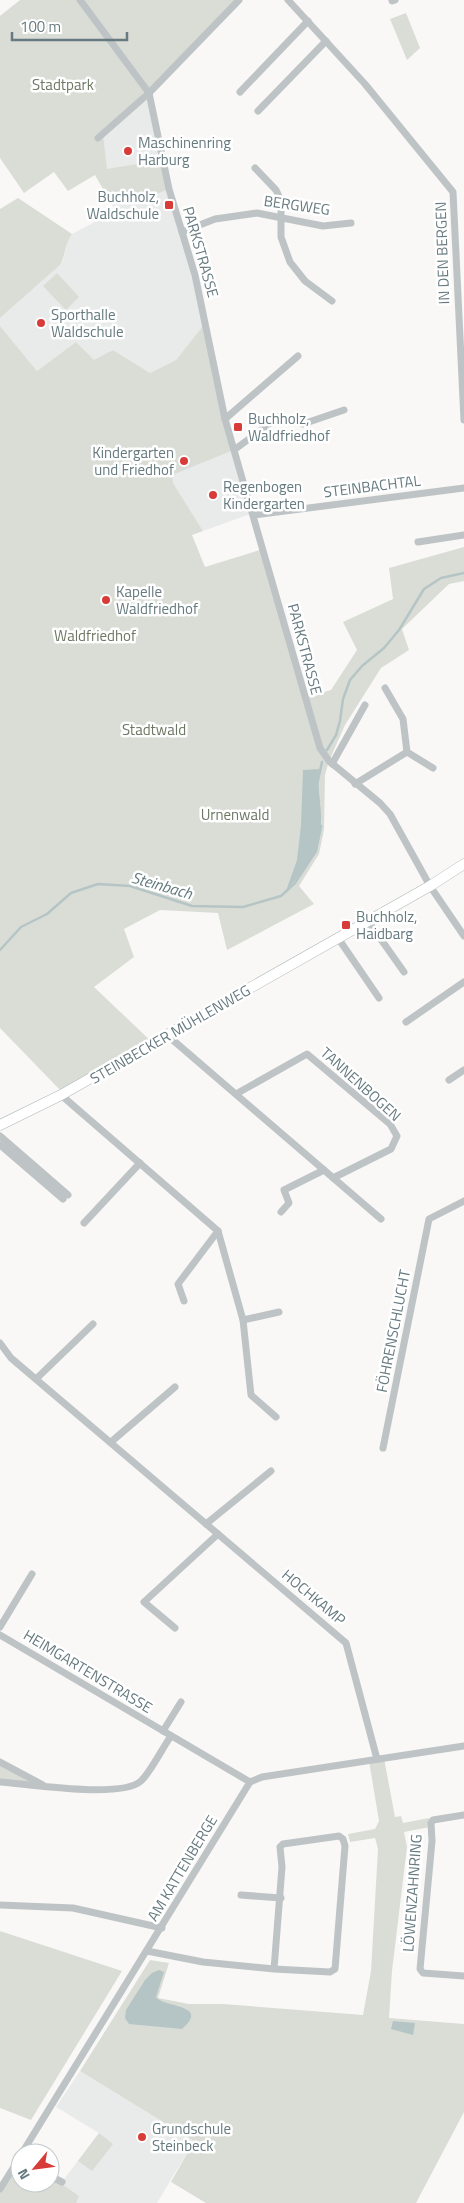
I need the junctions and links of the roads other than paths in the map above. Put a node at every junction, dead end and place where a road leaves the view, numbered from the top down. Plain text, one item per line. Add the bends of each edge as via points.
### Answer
1 (80, 0) edge
2 (239, 0) edge
3 (288, 0) edge
4 (308, 21) junction
5 (326, 41) junction
6 (240, 92) dead end
7 (149, 94) junction
8 (258, 111) dead end
9 (98, 138) dead end
10 (255, 168) dead end
11 (282, 217) junction
12 (351, 223) dead end
13 (182, 232) junction
14 (332, 301) dead end
15 (298, 356) dead end
16 (344, 410) dead end
17 (225, 419) junction
18 (464, 420) edge
19 (234, 450) junction
20 (464, 488) edge
21 (254, 515) junction
22 (464, 535) edge
23 (418, 542) dead end
24 (386, 688) dead end
25 (365, 704) dead end
26 (407, 752) junction
27 (332, 764) junction
28 (433, 768) dead end
29 (355, 784) junction
30 (464, 864) edge
31 (430, 886) junction
32 (368, 921) junction
33 (463, 931) edge
34 (338, 938) junction
35 (404, 972) dead end
36 (464, 982) edge
37 (379, 998) dead end
38 (406, 1022) dead end
39 (167, 1035) junction
40 (464, 1070) edge
41 (450, 1080) dead end
42 (236, 1094) junction
43 (61, 1095) junction
44 (0, 1125) edge
45 (0, 1136) edge
46 (0, 1145) edge
47 (140, 1163) junction
48 (324, 1170) junction
49 (333, 1178) junction
50 (464, 1201) edge
51 (282, 1212) dead end
52 (381, 1219) dead end
53 (84, 1223) dead end
54 (218, 1231) junction
55 (184, 1301) dead end
56 (279, 1312) dead end
57 (243, 1320) junction
58 (93, 1324) dead end
59 (0, 1343) edge
60 (36, 1379) junction
61 (175, 1387) dead end
62 (276, 1417) dead end
63 (111, 1442) junction
64 (383, 1448) dead end
65 (271, 1471) dead end
66 (206, 1524) junction
67 (218, 1534) junction
68 (32, 1574) dead end
69 (0, 1626) edge
70 (175, 1628) dead end
71 (0, 1635) edge
72 (181, 1702) dead end
73 (163, 1731) junction
74 (171, 1736) junction
75 (464, 1746) edge
76 (377, 1759) junction
77 (0, 1762) edge
78 (0, 1782) edge
79 (250, 1782) junction
80 (46, 1786) junction
81 (464, 1815) edge
82 (241, 1895) dead end
83 (281, 1898) junction
84 (0, 1904) edge
85 (162, 1928) junction
86 (147, 1951) junction
87 (274, 1969) junction
88 (464, 1976) edge
89 (29, 2143) edge
90 (10, 2173) edge
91 (0, 2189) edge

1 - 7 street, PARKSTRASSE
2 - 7 street
3 - 4 street, IN DEN BERGEN
4 - 5 street, IN DEN BERGEN
4 - 6 street
5 - 8 street
5 - 18 street, IN DEN BERGEN via 453,192
7 - 9 street
7 - 13 street, PARKSTRASSE via 169,189
10 - 11 street via 276,190
11 - 12 street, BERGWEG via 323,226
11 - 13 street, BERGWEG via 257,213 231,215
11 - 14 street via 281,237 290,262 305,281
13 - 17 street, PARKSTRASSE via 195,275
15 - 17 street
16 - 19 street via 303,424 280,416
17 - 19 street, PARKSTRASSE
19 - 21 street, PARKSTRASSE
20 - 21 street, STEINBACHTAL
21 - 27 street, PARKSTRASSE via 311,723 320,748
22 - 23 street
24 - 26 street via 403,719
25 - 27 street
26 - 28 street
26 - 29 street
27 - 29 street, PARKSTRASSE
29 - 31 street, PARKSTRASSE via 390,814
30 - 31 street, STEINBECKER MÜHLENWEG
31 - 32 street, STEINBECKER MÜHLENWEG
31 - 33 street, PARKSTRASSE
32 - 34 street, STEINBECKER MÜHLENWEG
32 - 35 street
34 - 37 street
34 - 39 street, STEINBECKER MÜHLENWEG
36 - 38 street
39 - 42 street
39 - 43 street, STEINBECKER MÜHLENWEG
40 - 41 street
42 - 48 street
42 - 49 street, TANNENBOGEN via 307,1054 390,1124 397,1136 391,1149
43 - 44 street, STEINBECKER MÜHLENWEG
43 - 47 street
45 - 46 street via 65,1197
47 - 53 street
47 - 54 street
48 - 49 street
48 - 51 street via 284,1190 289,1203
49 - 52 street
50 - 64 street, FÖHRENSCHLUCHT via 429,1219
54 - 55 street via 178,1284
54 - 57 street
56 - 57 street
57 - 62 street via 251,1395
58 - 60 street
59 - 60 street, HOCHKAMP via 11,1358
60 - 63 street, HOCHKAMP
61 - 63 street
63 - 66 street, HOCHKAMP
65 - 66 street
66 - 67 street, HOCHKAMP
67 - 70 street via 144,1602
67 - 76 street, HOCHKAMP via 346,1643
68 - 69 street
71 - 73 street, HEIMGARTENSTRASSE
72 - 73 street, HEIMGARTENSTRASSE
73 - 74 street, HEIMGARTENSTRASSE
74 - 79 street, HEIMGARTENSTRASSE
74 - 80 street via 141,1781 126,1789
75 - 76 street
76 - 79 street via 262,1777
77 - 80 street
78 - 80 street
79 - 85 street, AM KATTENBERGE
81 - 88 street, LÖWENZAHNRING via 431,1823 420,1969 423,1973
82 - 83 street
83 - 87 street
83 - 87 street via 280,1847 283,1844 339,1836 343,1839 335,1970
84 - 85 street via 73,1908
85 - 86 street, AM KATTENBERGE
86 - 87 street via 203,1962
86 - 89 street, AM KATTENBERGE
90 - 91 street, AM KATTENBERGE

